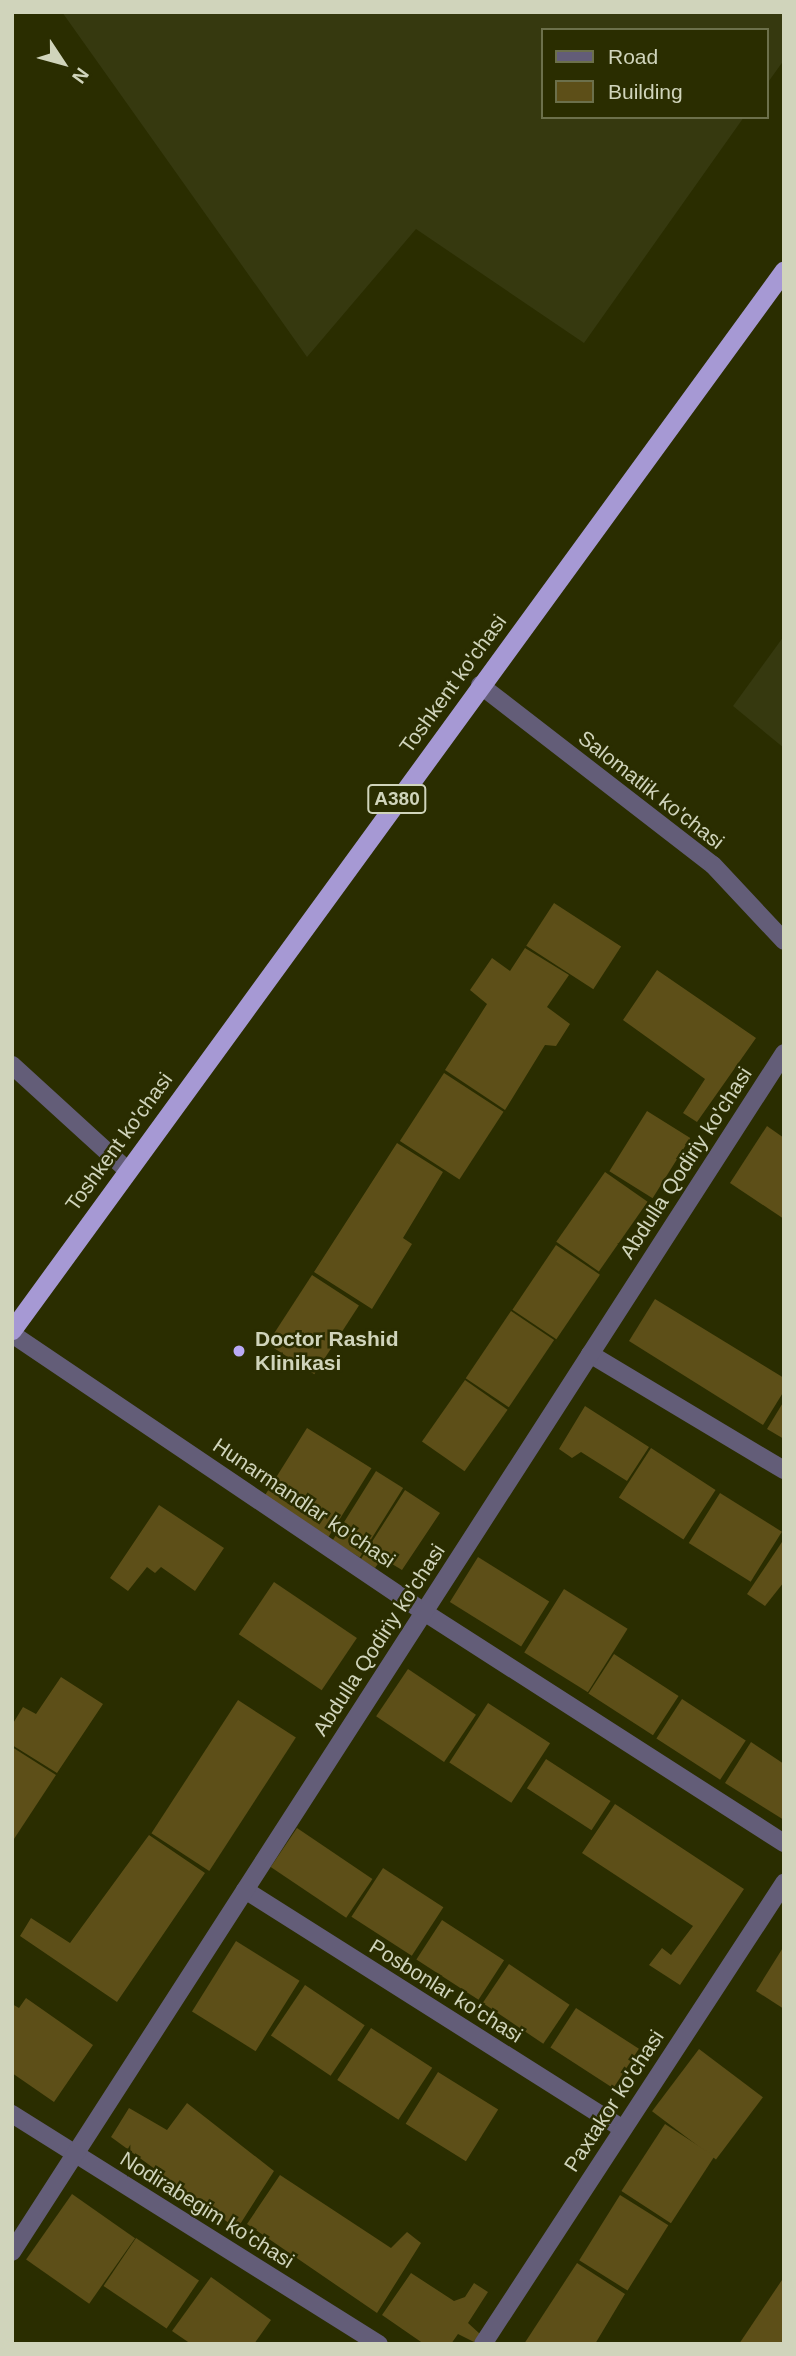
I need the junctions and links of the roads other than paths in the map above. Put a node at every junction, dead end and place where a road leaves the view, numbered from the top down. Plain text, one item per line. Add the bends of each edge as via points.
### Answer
1 (784, 270) edge
2 (480, 685) junction
3 (784, 941) edge
4 (784, 1053) edge
5 (12, 1065) edge
6 (127, 1170) junction
7 (12, 1332) edge
8 (590, 1354) junction
9 (784, 1470) edge
10 (424, 1612) junction
11 (784, 1843) edge
12 (784, 1883) edge
13 (245, 1890) junction
14 (12, 2114) edge
15 (623, 2129) junction
16 (75, 2154) junction
17 (12, 2252) edge
18 (379, 2344) edge
19 (483, 2344) edge

1 - 2 highway, Toshkent ko'chasi / A380
2 - 3 street, Salomatlik ko'chasi via 713,865
2 - 6 highway, Toshkent ko'chasi / A380
4 - 8 street, Abdulla Qodiriy ko'chasi
5 - 6 street
6 - 7 highway, Toshkent ko'chasi / A380
7 - 10 street, Hunarmandlar ko'chasi
8 - 9 street
8 - 10 street, Abdulla Qodiriy ko'chasi
10 - 11 street, Hunarmandlar ko'chasi
10 - 13 street, Abdulla Qodiriy ko'chasi
12 - 15 street, Paxtakor ko'chasi
13 - 15 street, Posbonlar ko'chasi
13 - 16 street, Abdulla Qodiriy ko'chasi
14 - 16 street, Nodirabegim ko'chasi
15 - 19 street, Paxtakor ko'chasi
16 - 17 street, Abdulla Qodiriy ko'chasi
16 - 18 street, Nodirabegim ko'chasi

